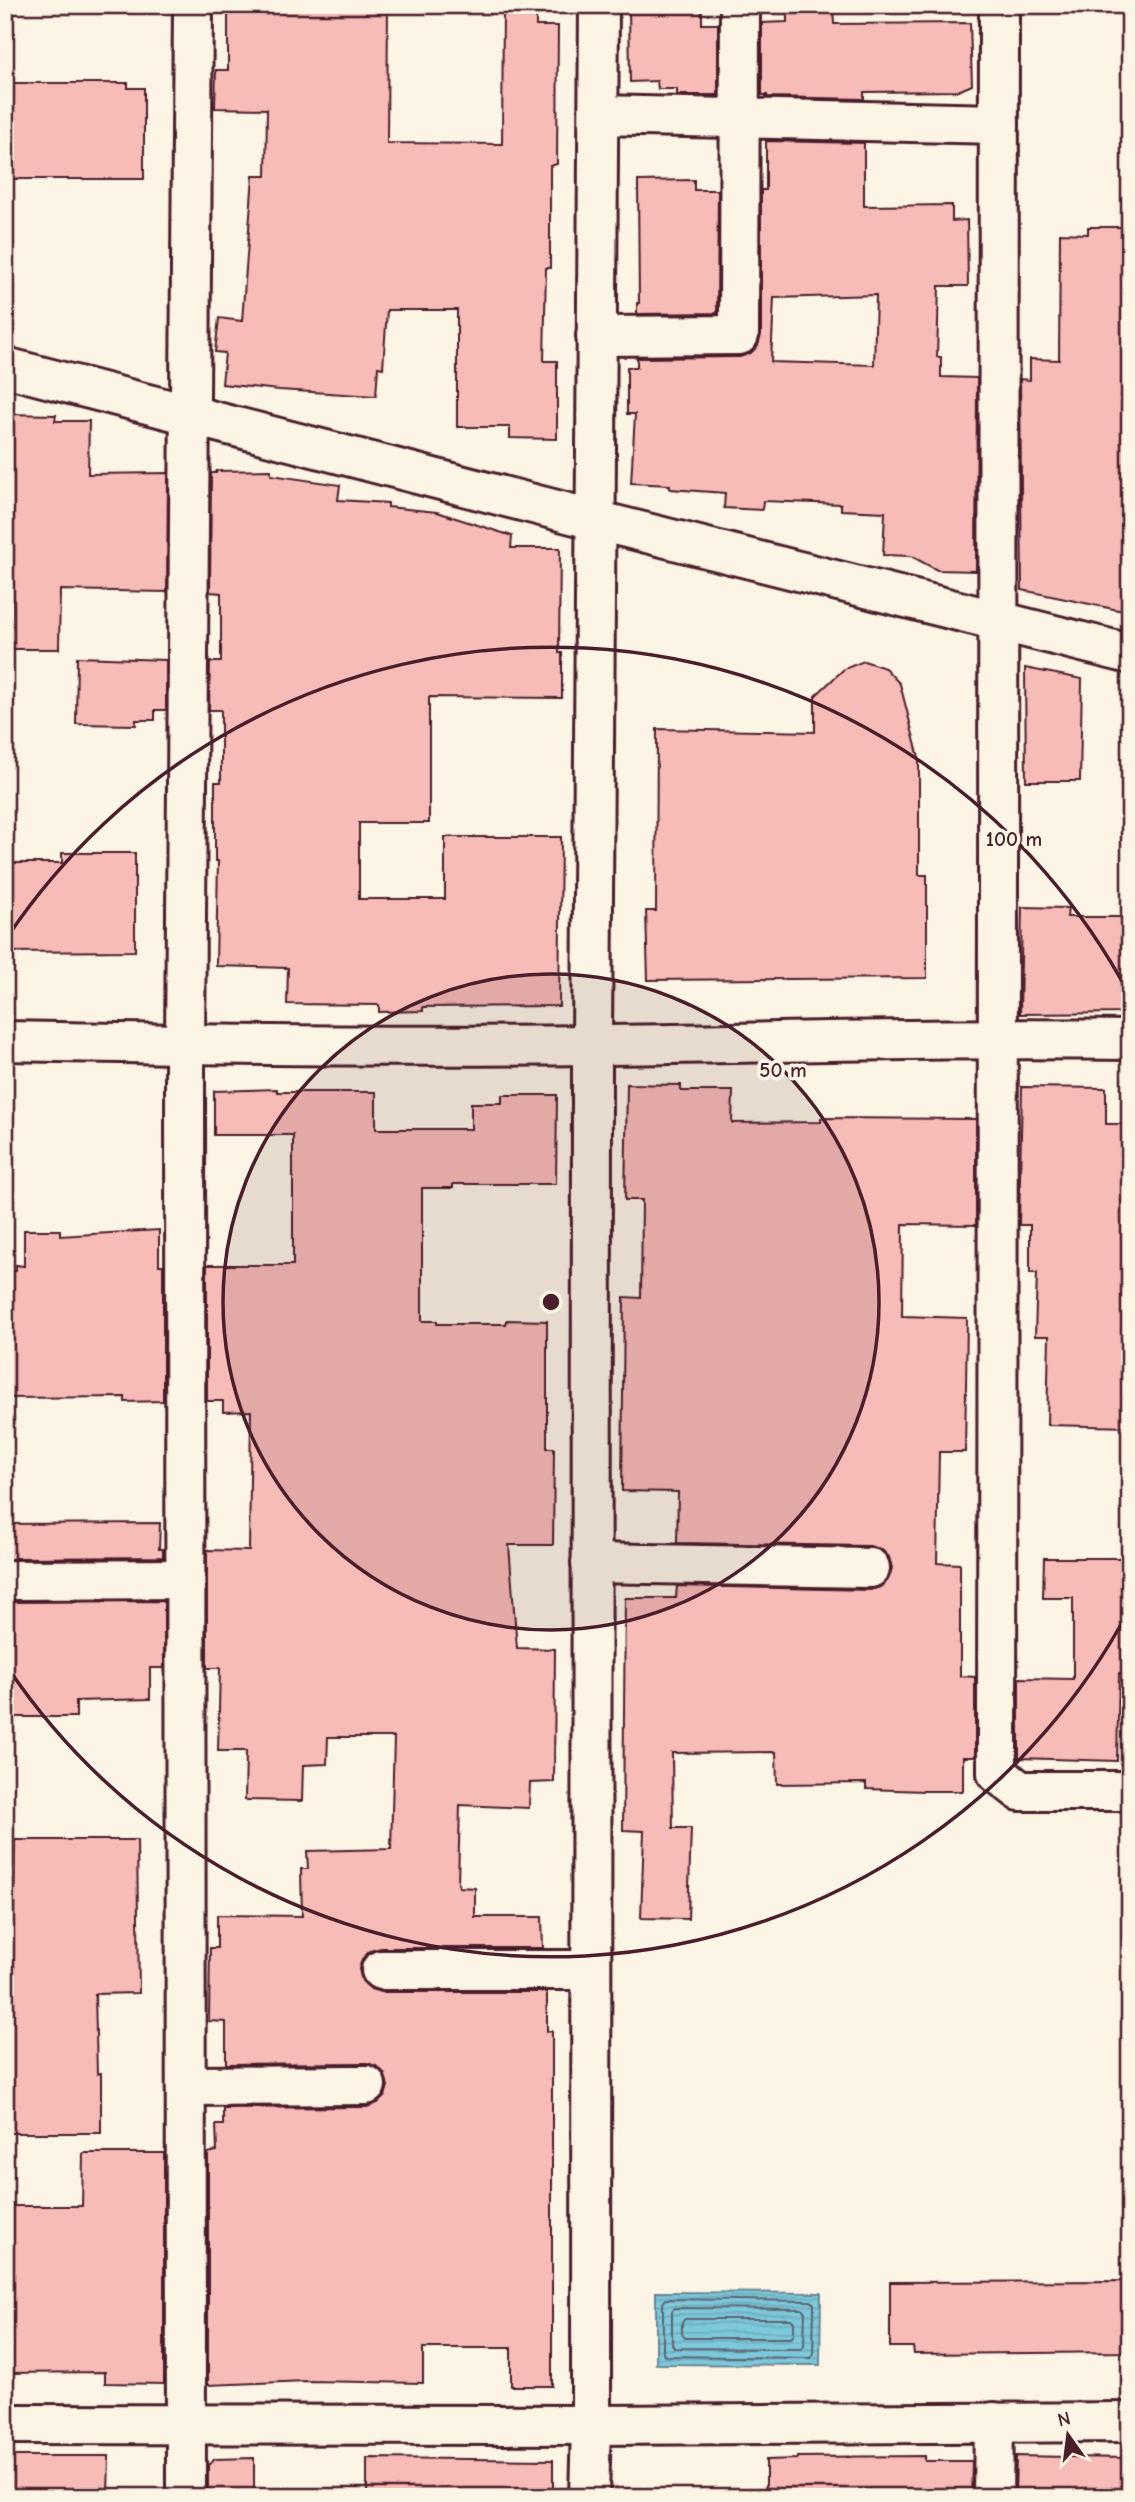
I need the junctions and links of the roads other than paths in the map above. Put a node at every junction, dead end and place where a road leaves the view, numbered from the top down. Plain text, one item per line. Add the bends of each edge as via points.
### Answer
1 (193, 5) edge
2 (600, 5) edge
3 (740, 5) edge
4 (999, 5) edge
5 (599, 115) junction
6 (741, 117) junction
7 (999, 124) junction
8 (596, 336) junction
9 (5, 367) edge
10 (191, 415) junction
11 (595, 520) junction
12 (1000, 621) junction
13 (1130, 654) edge
14 (999, 1038) junction
15 (1130, 1040) edge
16 (5, 1041) edge
17 (185, 1045) junction
18 (592, 1045) junction
19 (592, 1563) junction
20 (870, 1568) dead end
21 (185, 1579) junction
22 (15, 1580) dead end
23 (1130, 1791) edge
24 (381, 1970) dead end
25 (591, 1970) junction
26 (366, 2085) dead end
27 (186, 2087) junction
28 (994, 2422) junction
29 (1130, 2422) edge
30 (5, 2424) edge
31 (186, 2424) junction
32 (591, 2425) junction
33 (186, 2497) edge
34 (589, 2497) edge
35 (993, 2497) edge

1 - 10 street
2 - 5 street
3 - 6 street
4 - 7 street
5 - 6 street
5 - 8 street
6 - 7 street
6 - 8 street via 739,335
7 - 12 street
8 - 11 street
9 - 10 street
10 - 11 street
10 - 17 street
11 - 12 street
11 - 18 street
12 - 13 street
12 - 14 street
14 - 15 street
14 - 18 street
14 - 23 street via 997,1773 1020,1791
16 - 17 street
17 - 18 street
17 - 21 street
18 - 19 street
19 - 20 street
19 - 25 street
21 - 22 street
21 - 27 street
24 - 25 street
25 - 32 street
26 - 27 street
27 - 31 street
28 - 29 street
28 - 32 street
28 - 35 street
30 - 31 street
31 - 32 street
31 - 33 street
32 - 34 street

